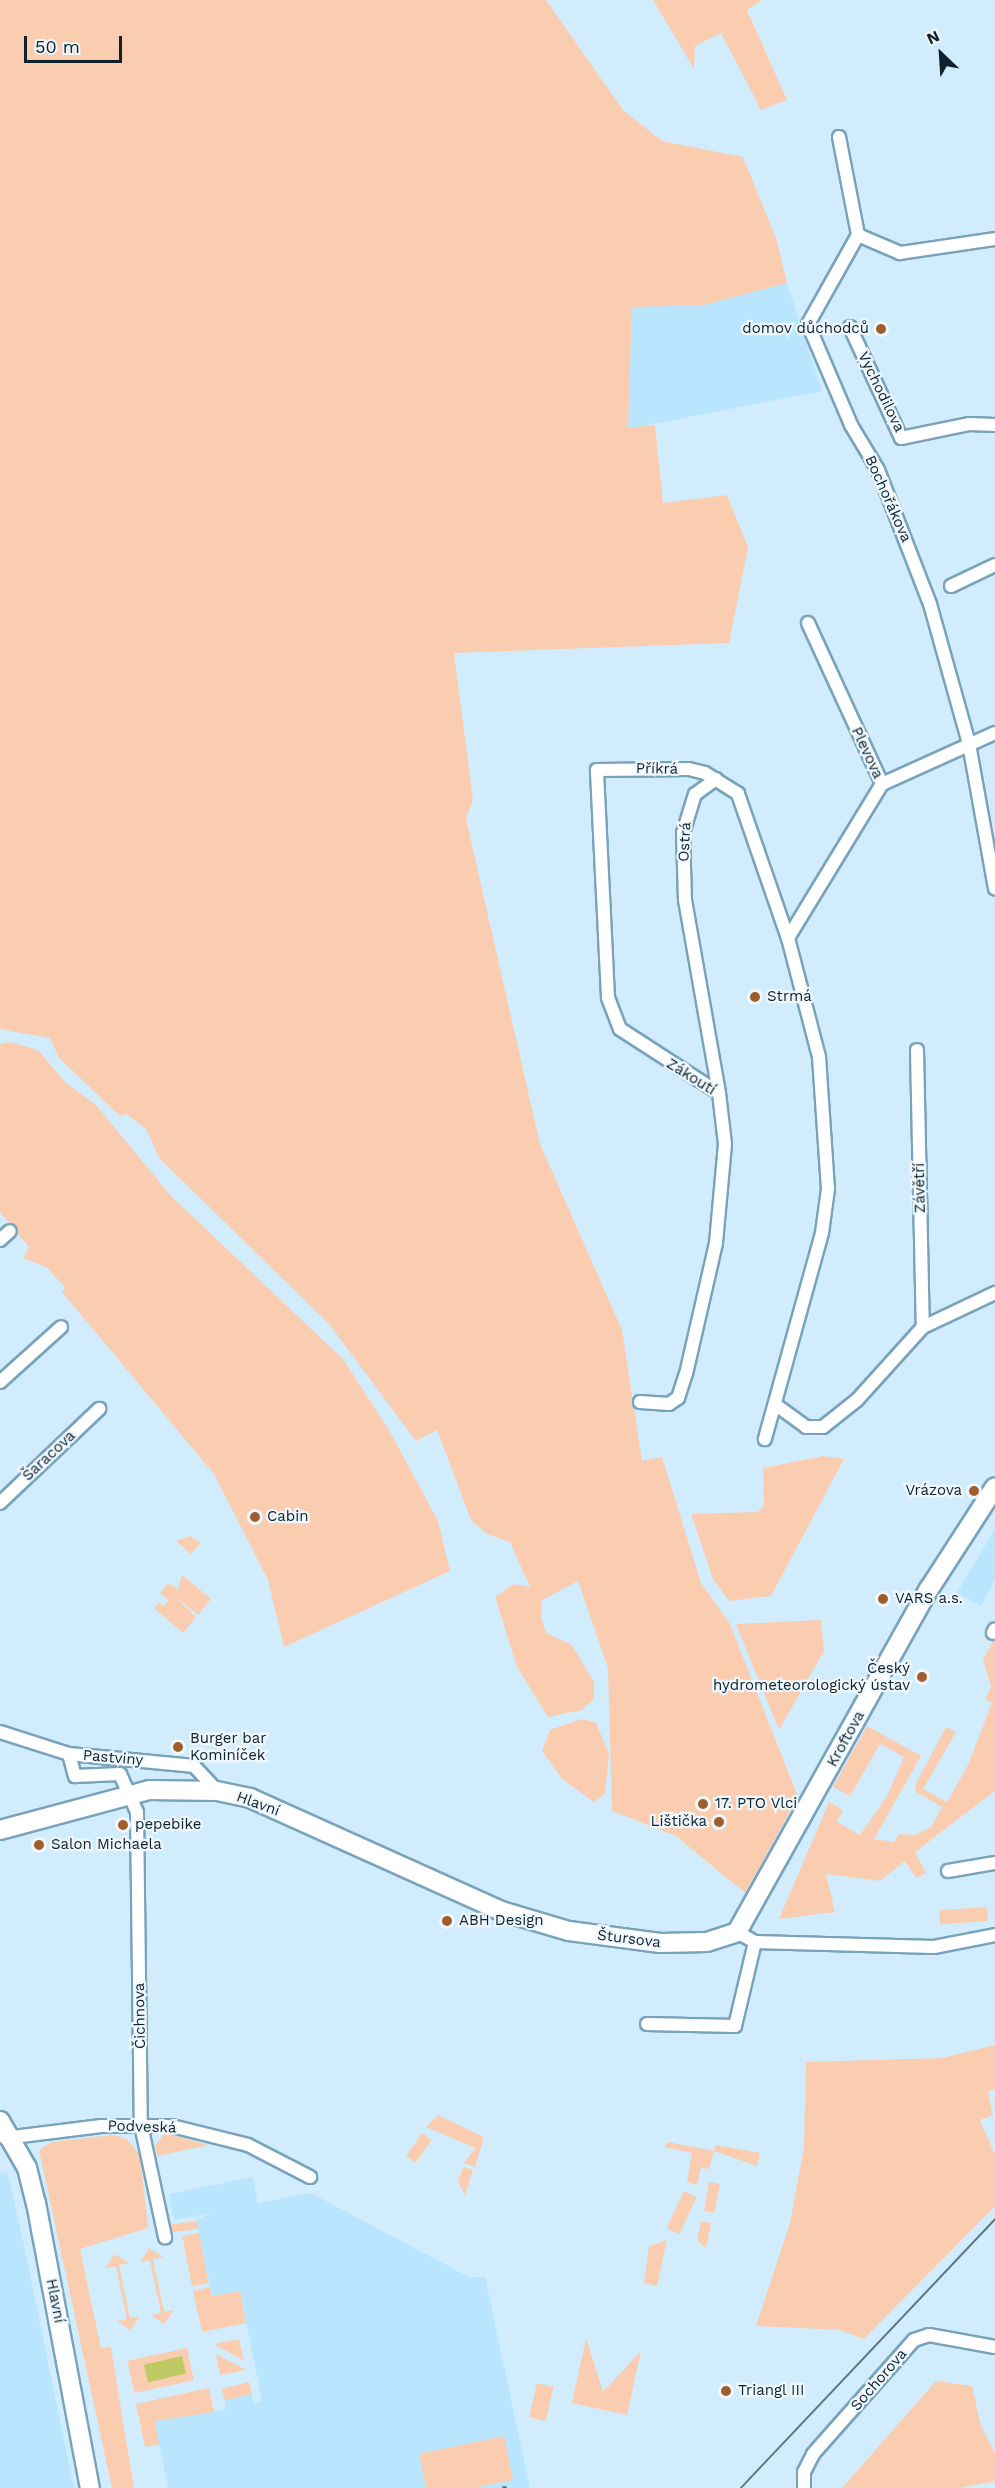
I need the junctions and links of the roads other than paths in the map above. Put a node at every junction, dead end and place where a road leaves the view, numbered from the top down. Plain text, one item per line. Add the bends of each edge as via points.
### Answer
1 (839, 137) dead end
2 (858, 235) junction
3 (995, 239) edge
4 (850, 327) dead end
5 (995, 425) edge
6 (995, 565) edge
7 (951, 586) dead end
8 (808, 623) dead end
9 (995, 733) edge
10 (969, 744) junction
11 (597, 770) joint
12 (716, 779) junction
13 (882, 784) junction
14 (995, 889) edge
15 (788, 938) junction
16 (917, 1050) dead end
17 (719, 1093) junction
18 (10, 1231) dead end
19 (0, 1240) edge
20 (995, 1293) edge
21 (62, 1327) dead end
22 (923, 1327) junction
23 (0, 1382) edge
24 (640, 1402) dead end
25 (776, 1405) junction
26 (99, 1409) dead end
27 (765, 1439) dead end
28 (995, 1487) edge
29 (0, 1503) edge
30 (0, 1732) edge
31 (69, 1754) junction
32 (217, 1791) junction
33 (133, 1793) junction
34 (0, 1830) edge
35 (995, 1863) edge
36 (948, 1871) dead end
37 (501, 1911) joint
38 (737, 1932) junction
39 (995, 1935) edge
40 (755, 1942) junction
41 (647, 2024) dead end
42 (0, 2121) edge
43 (141, 2125) junction
44 (5, 2138) edge
45 (310, 2177) dead end
46 (165, 2237) dead end
47 (995, 2347) edge
48 (90, 2488) edge
49 (804, 2488) edge

1 - 2 street
2 - 3 street via 900,253
2 - 10 street, Bochořákova via 808,324 917,567
4 - 5 street, Vychodilova via 901,438 969,424
6 - 7 street
8 - 13 street, Plevova
9 - 10 street
10 - 13 street
10 - 14 street
11 - 12 street, Příkrá via 689,769
11 - 17 street, Zákoutí via 608,997 621,1029
12 - 15 street via 738,794
12 - 17 street, Ostrá via 695,794 683,833 685,900
13 - 15 street, Plevova
15 - 25 street via 819,1056 828,1189 810,1290
16 - 22 street, Závětří
17 - 24 street, Zákoutí via 724,1191 686,1374 678,1398 669,1404
18 - 19 street
20 - 22 street via 951,1310
21 - 23 street
22 - 25 street via 857,1400 823,1427 806,1428
25 - 27 street
26 - 29 street, Šaracova
28 - 38 street, Kroftova via 929,1589
30 - 31 street, Pastviny
31 - 32 street, Pastviny via 194,1766
31 - 33 street via 75,1776 114,1771
32 - 33 street, Hlavní via 165,1788
32 - 37 street, Hlavní via 261,1803
33 - 34 street, Hlavní
33 - 43 street, Čichnova
35 - 36 street
37 - 38 street, Štursova via 569,1930 660,1943 707,1942
38 - 40 street
39 - 40 street via 934,1947
40 - 41 street via 735,2026
42 - 44 street, Hlavní
43 - 44 street, Podveská
43 - 45 street, Podveská via 172,2126 248,2145
43 - 46 street, Čichnova
44 - 48 street, Hlavní via 27,2169 36,2203
47 - 49 street, Sochorova via 929,2336 914,2340 813,2454 804,2472

